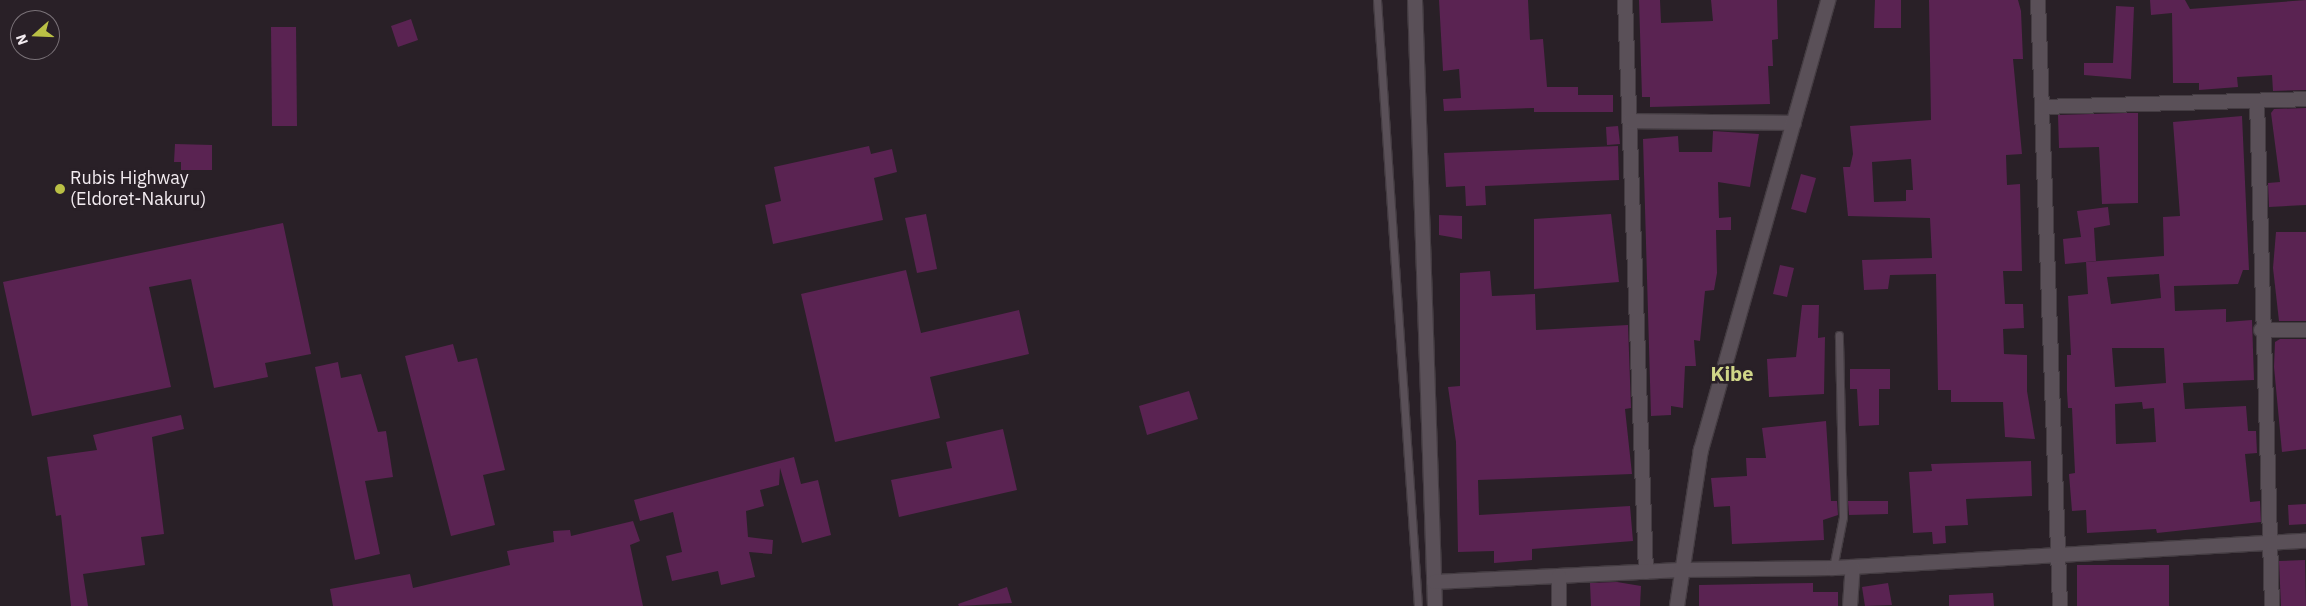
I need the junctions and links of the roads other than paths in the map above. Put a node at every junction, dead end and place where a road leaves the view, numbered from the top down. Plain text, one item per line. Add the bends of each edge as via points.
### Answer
1 (1377, 0) edge
2 (1416, 0) edge
3 (1625, 0) edge
4 (1828, 0) edge
5 (2038, 0) edge
6 (2306, 99) edge
7 (2257, 101) junction
8 (2042, 107) junction
9 (1630, 121) junction
10 (1794, 123) junction
11 (2261, 330) junction
12 (2306, 330) edge
13 (1839, 335) dead end
14 (2306, 541) edge
15 (2269, 542) junction
16 (2059, 552) junction
17 (1853, 567) junction
18 (1833, 568) junction
19 (1680, 570) junction
20 (1646, 572) junction
21 (1559, 576) junction
22 (1434, 582) junction
23 (1418, 606) edge
24 (1435, 606) edge
25 (1559, 606) edge
26 (1677, 606) edge
27 (1850, 606) edge
28 (2060, 606) edge
29 (2272, 606) edge

1 - 23 lane
2 - 22 street
3 - 9 street
4 - 10 street
5 - 8 street
6 - 7 street
7 - 8 street
7 - 11 street
8 - 16 street
9 - 10 street
9 - 20 street
10 - 19 street via 1701,450
11 - 12 street
11 - 15 street
13 - 18 lane via 1843,517
14 - 15 street
15 - 16 street
15 - 29 street
16 - 17 street
16 - 28 street
17 - 18 street
17 - 27 street
18 - 19 street
19 - 20 street
19 - 26 street
20 - 21 street
21 - 22 street
21 - 25 street
22 - 24 street

